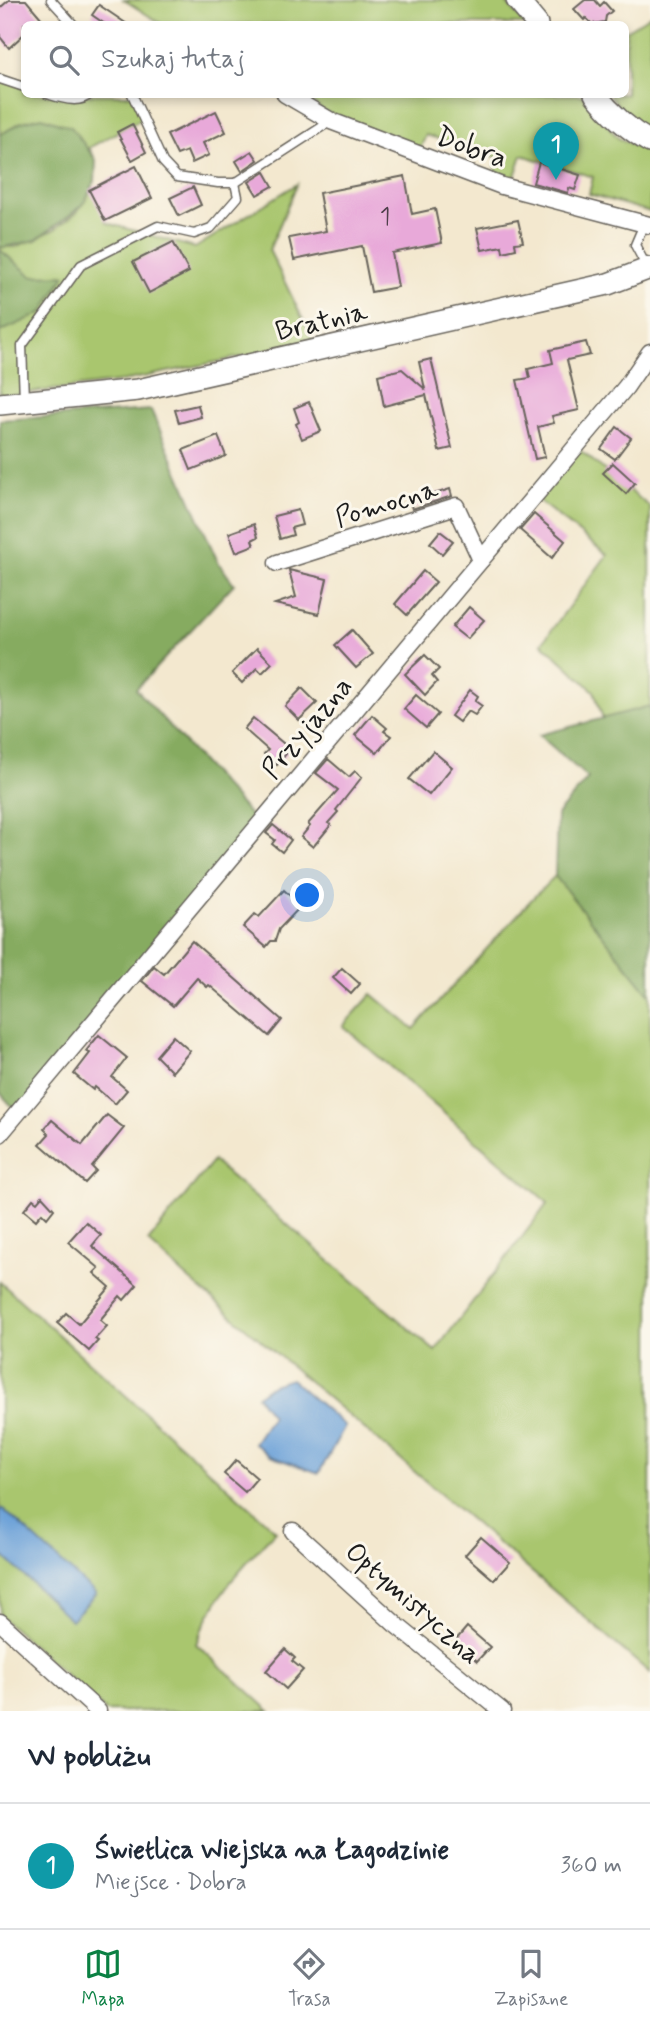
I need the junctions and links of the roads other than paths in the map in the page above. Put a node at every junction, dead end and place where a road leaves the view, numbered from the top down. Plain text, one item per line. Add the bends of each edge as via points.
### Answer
1 (51, 0) edge
2 (517, 0) edge
3 (70, 21) edge
4 (534, 21) edge
5 (0, 79) edge
6 (21, 86) edge
7 (59, 98) edge
8 (86, 98) edge
9 (134, 98) edge
10 (292, 98) edge
11 (597, 98) edge
12 (331, 121) junction
13 (650, 142) edge
14 (235, 183) junction
15 (650, 224) edge
16 (650, 262) edge
17 (650, 268) edge
18 (650, 352) edge
19 (24, 402) junction
20 (0, 404) edge
21 (481, 560) junction
22 (276, 564) dead end
23 (0, 1134) edge
24 (293, 1531) dead end
25 (0, 1622) edge
26 (99, 1711) edge
27 (502, 1711) edge

1 - 3 lane
2 - 4 street
5 - 6 lane
7 - 8 lane
9 - 14 lane via 163,162 177,177
10 - 12 street, Dobra
11 - 13 street via 631,131
12 - 14 lane
12 - 15 street, Dobra via 502,186
14 - 19 lane via 238,197 211,228 194,234 158,226 81,265 22,346
15 - 16 lane via 635,245 643,260
17 - 19 street, Bratnia via 608,284 138,390
18 - 21 street, Przyjazna
19 - 20 street, Bratnia
21 - 22 street, Pomocna via 456,506
21 - 23 street, Przyjazna
24 - 27 street, Optymistyczna via 395,1624
25 - 26 street

